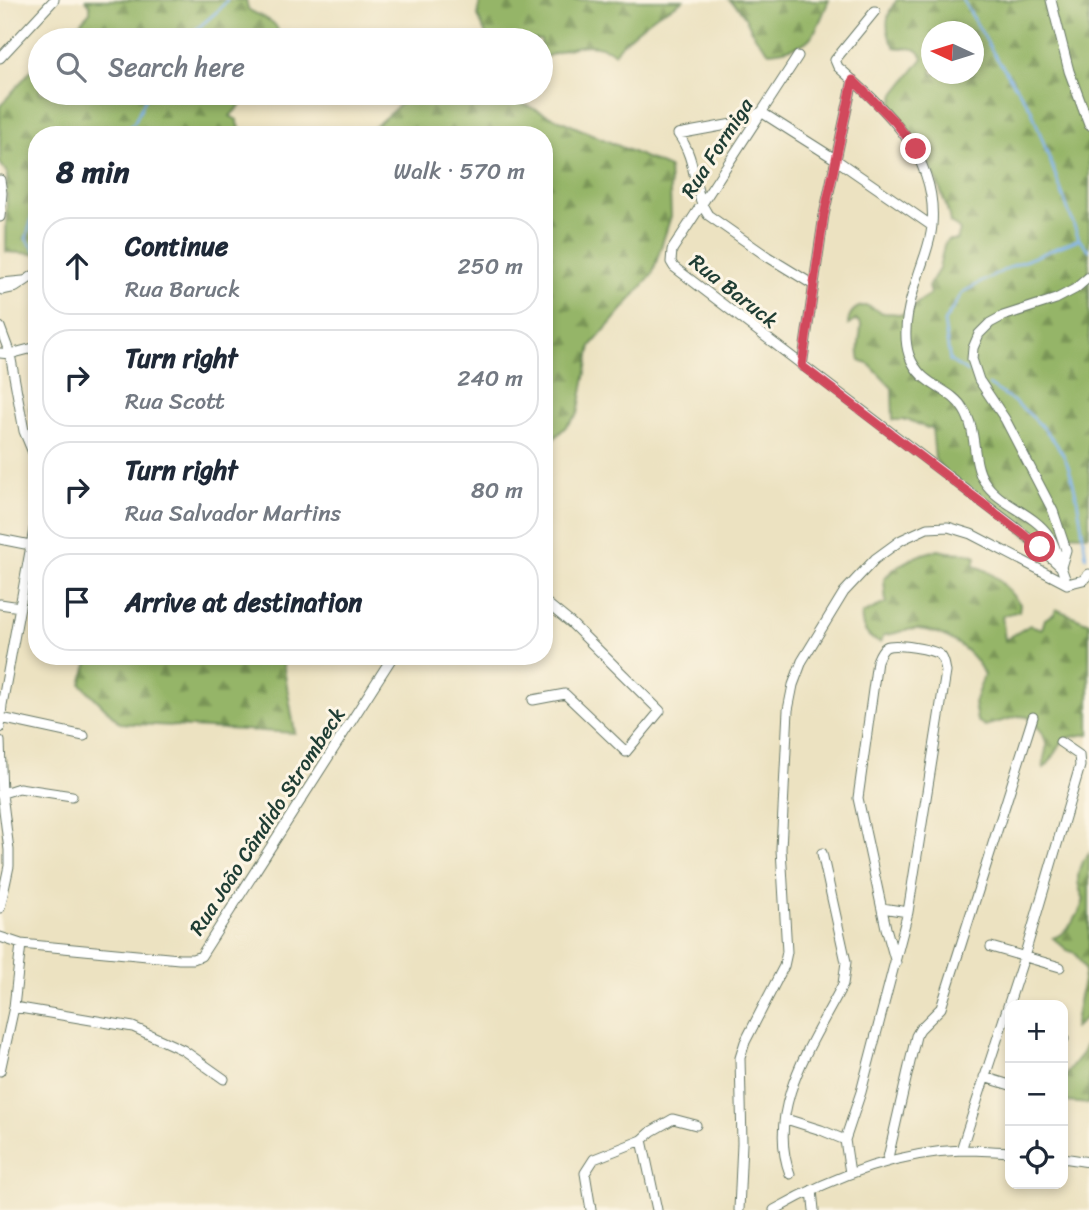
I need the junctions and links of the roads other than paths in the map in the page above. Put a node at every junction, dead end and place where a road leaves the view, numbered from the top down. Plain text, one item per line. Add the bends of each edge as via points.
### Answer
1 (54, 0) edge
2 (1051, 0) edge
3 (875, 10) dead end
4 (798, 56) dead end
5 (0, 58) edge
6 (853, 80) junction
7 (761, 113) junction
8 (1089, 125) edge
9 (835, 159) junction
10 (0, 180) edge
11 (703, 203) junction
12 (0, 217) edge
13 (932, 226) junction
14 (671, 262) joint
15 (1089, 277) edge
16 (28, 278) edge
17 (1, 284) edge
18 (812, 284) junction
19 (0, 327) edge
20 (28, 349) edge
21 (5, 354) edge
22 (802, 366) junction
23 (28, 439) edge
24 (0, 539) edge
25 (28, 545) edge
26 (28, 557) edge
27 (1061, 568) junction
28 (1089, 574) edge
29 (1067, 584) junction
30 (0, 604) edge
31 (20, 607) junction
32 (553, 608) edge
33 (387, 665) edge
34 (4, 670) edge
35 (533, 700) dead end
36 (1033, 717) dead end
37 (1, 718) edge
38 (0, 728) edge
39 (84, 736) dead end
40 (0, 741) edge
41 (1060, 742) dead end
42 (1, 794) edge
43 (72, 796) dead end
44 (822, 853) dead end
45 (4, 865) edge
46 (0, 908) edge
47 (882, 908) junction
48 (908, 912) junction
49 (0, 937) edge
50 (21, 944) junction
51 (991, 947) dead end
52 (1024, 957) junction
53 (896, 963) junction
54 (1060, 967) dead end
55 (1013, 1000) edge
56 (14, 1007) junction
57 (1005, 1026) edge
58 (2, 1058) edge
59 (0, 1071) edge
60 (984, 1077) junction
61 (224, 1079) dead end
62 (1005, 1084) edge
63 (786, 1119) junction
64 (696, 1125) dead end
65 (642, 1140) junction
66 (845, 1140) junction
67 (961, 1150) junction
68 (1005, 1152) edge
69 (1068, 1159) edge
70 (887, 1161) junction
71 (1089, 1162) edge
72 (850, 1173) junction
73 (790, 1174) dead end
74 (811, 1190) junction
75 (591, 1210) edge
76 (657, 1210) edge
77 (739, 1210) edge
78 (774, 1210) edge
79 (814, 1210) edge

1 - 5 street
2 - 8 street
3 - 6 street via 836,56 838,67
4 - 7 street, Rua Formiga
6 - 9 street
6 - 13 street via 916,149 928,183
7 - 9 street
7 - 11 street, Rua Formiga
7 - 11 street via 738,123 678,134 690,153
9 - 13 street
9 - 18 street
10 - 12 street
11 - 14 street, Rua Formiga via 672,250
11 - 18 street via 716,221
13 - 27 street via 907,317 909,353 922,376 964,408 985,483 1041,527
14 - 22 street, Rua Baruck
15 - 27 street via 1056,299 990,323 973,348 979,380 1054,511 1066,550
16 - 17 street
18 - 22 street
19 - 21 street
20 - 21 street
21 - 23 street
22 - 27 street, Rua Baruck via 1028,537
24 - 25 street
26 - 31 street
27 - 29 street, Rua Baruck
28 - 29 street
29 - 77 street via 971,534 948,527 927,528 901,540 859,574 802,661 788,710 781,849 787,952 740,1058
30 - 31 street
31 - 34 street
32 - 35 street via 660,711 626,752 565,694
33 - 50 street, Rua João Cândido Strombeck via 201,956 179,959
34 - 37 street
36 - 70 street via 941,1009 916,1036
37 - 38 street
37 - 39 street
40 - 42 street
41 - 52 street via 1075,750 1080,766
42 - 43 street via 19,789
42 - 45 street via 9,830
44 - 63 street via 846,973 791,1087
45 - 46 street
47 - 48 street
47 - 48 street via 858,786 877,661 881,652 895,645 935,651 946,672
47 - 53 street
48 - 53 street
49 - 50 street
50 - 56 street
51 - 52 street
52 - 54 street
52 - 55 street
53 - 66 street
56 - 58 street
56 - 61 street via 133,1027 183,1050
57 - 60 street
58 - 59 street
60 - 62 street
60 - 67 street
63 - 66 street
63 - 73 street via 784,1154
64 - 65 street via 673,1119
65 - 75 street via 594,1159 585,1173
65 - 76 street
66 - 72 street
67 - 68 street
67 - 70 street
69 - 71 street
70 - 72 street
72 - 74 street
74 - 78 street
74 - 79 street

